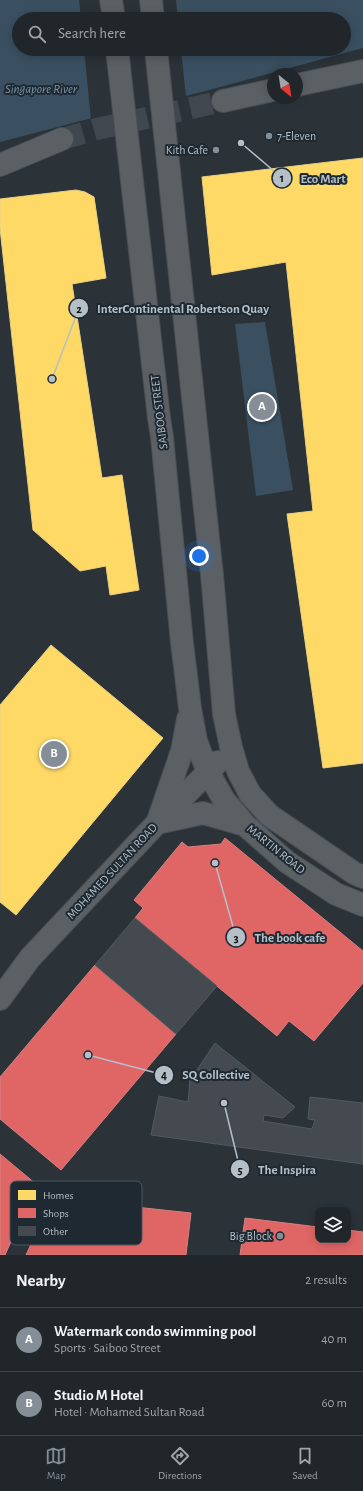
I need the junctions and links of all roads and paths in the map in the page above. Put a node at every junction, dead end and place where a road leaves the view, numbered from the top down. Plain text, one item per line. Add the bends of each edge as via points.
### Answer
1 (112, 0) edge
2 (151, 0) edge
3 (113, 12) edge
4 (152, 12) edge
5 (118, 56) edge
6 (157, 56) edge
7 (363, 71) edge
8 (303, 84) edge
9 (267, 91) edge
10 (223, 101) tunnel mouth
11 (62, 139) tunnel mouth
12 (0, 165) edge
13 (190, 708) junction
14 (231, 747) junction
15 (208, 772) junction
16 (157, 823) junction
17 (245, 825) junction
18 (363, 877) edge
19 (363, 905) edge
20 (0, 999) edge

1 - 3 street
2 - 4 street
5 - 13 street, SAIBOO STREET, bridge
6 - 14 street, bridge via 212,574 224,714
7 - 8 street
9 - 10 street
11 - 12 street
13 - 15 street, SAIBOO STREET via 196,741
13 - 16 street via 182,751
14 - 15 street, MOHAMED SULTAN ROAD
14 - 18 street, MARTIN ROAD via 238,771 250,794 269,815 354,874
15 - 16 street, MOHAMED SULTAN ROAD
15 - 17 street, MARTIN ROAD via 224,800
16 - 17 street via 203,812
16 - 20 street, MOHAMED SULTAN ROAD via 30,958
17 - 19 street, MARTIN ROAD via 287,862 336,894

